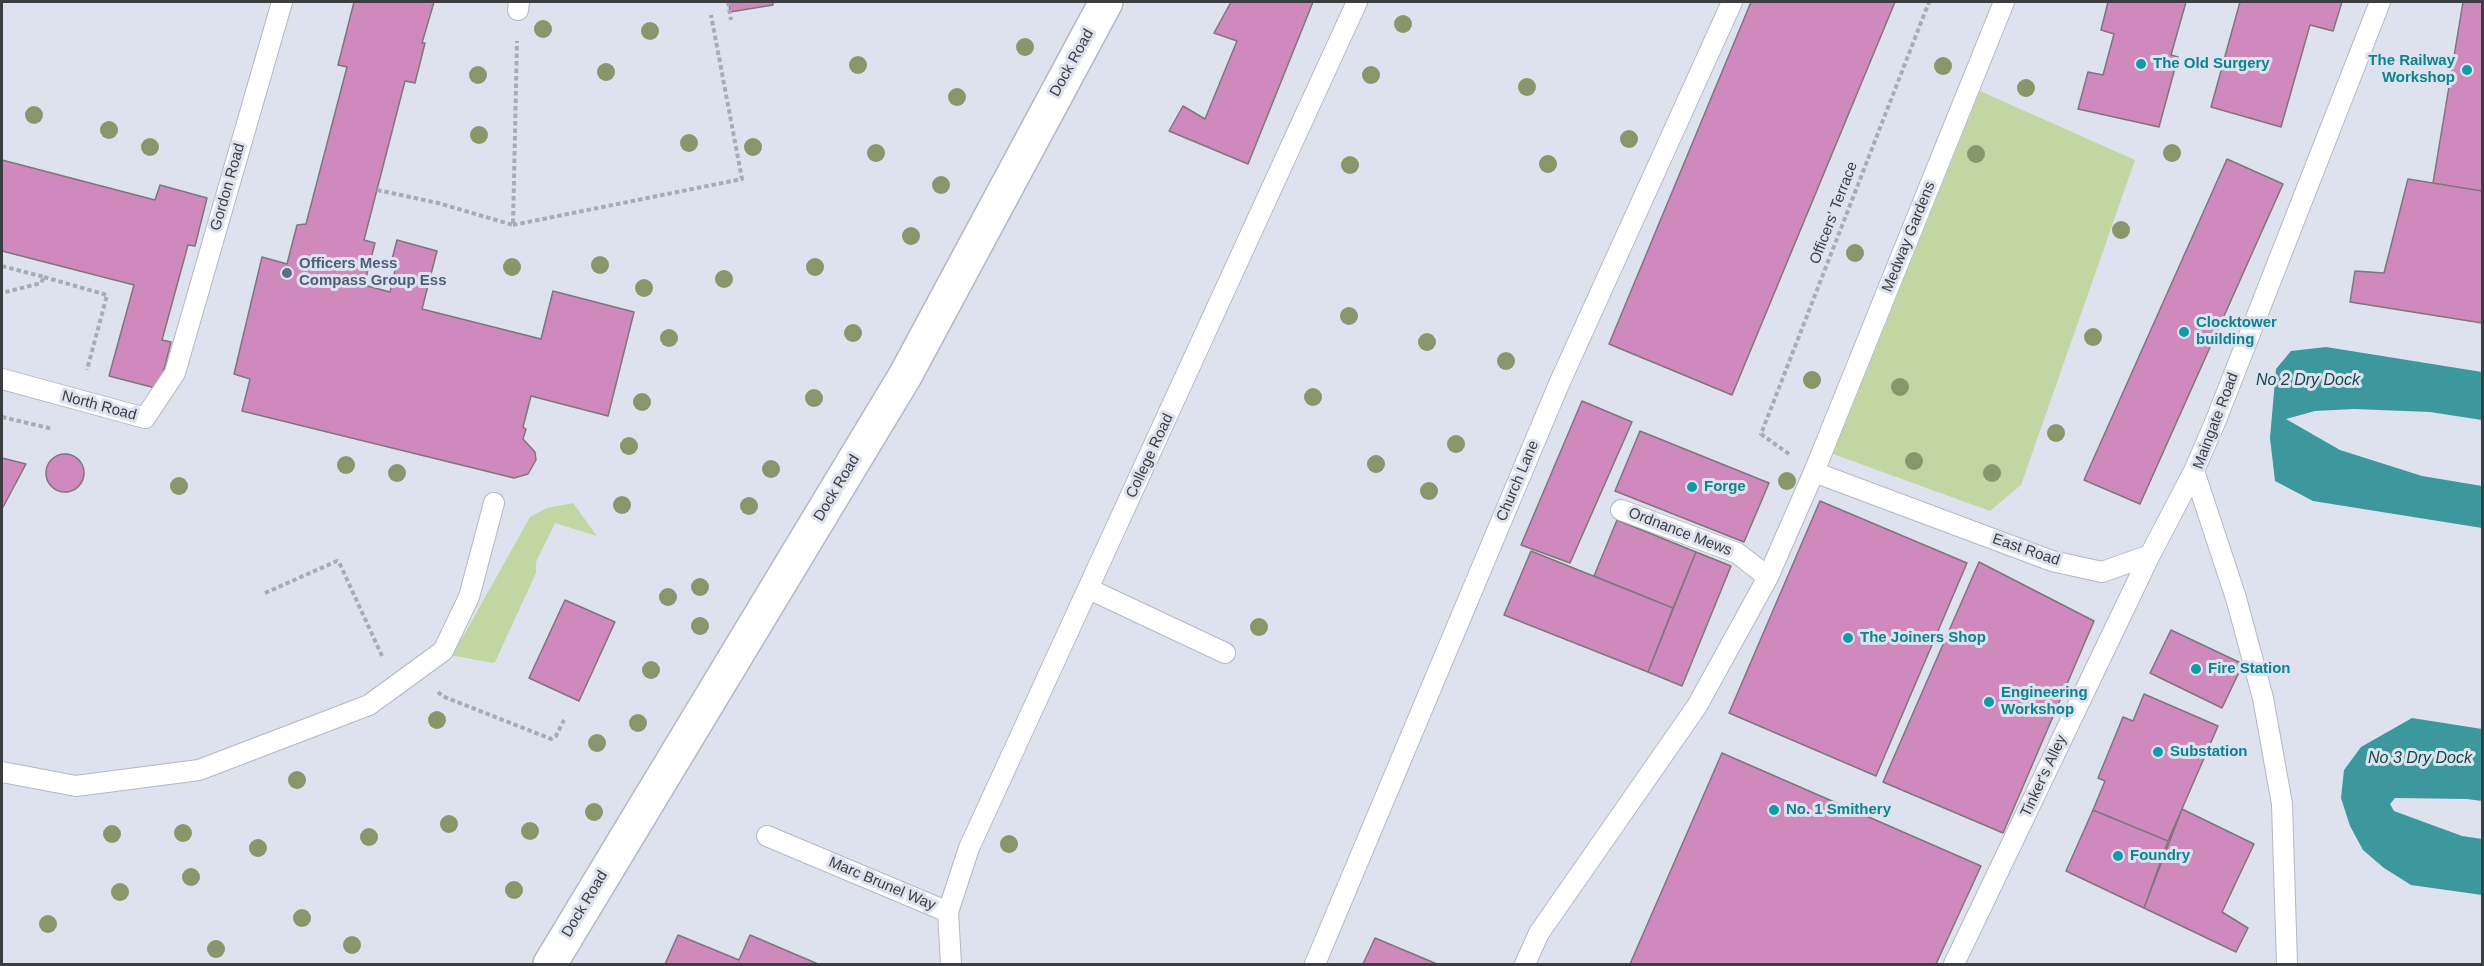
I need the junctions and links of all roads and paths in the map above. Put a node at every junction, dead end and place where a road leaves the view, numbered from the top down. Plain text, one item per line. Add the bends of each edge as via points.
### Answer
1 (282, 2) edge
2 (728, 2) edge
3 (1106, 2) edge
4 (1357, 2) edge
5 (1732, 2) edge
6 (1929, 2) edge
7 (2004, 2) edge
8 (2380, 2) edge
9 (519, 6) edge
10 (711, 15) dead end
11 (731, 21) dead end
12 (377, 190) dead end
13 (513, 225) junction
14 (2, 266) edge
15 (44, 277) junction
16 (2, 292) edge
17 (86, 373) dead end
18 (175, 373) joint
19 (2, 379) edge
20 (2, 417) edge
21 (60, 430) dead end
22 (1761, 434) dead end
23 (2194, 471) junction
24 (1814, 472) junction
25 (494, 503) dead end
26 (1621, 510) dead end
27 (2150, 555) junction
28 (1768, 577) junction
29 (1089, 589) junction
30 (265, 593) dead end
31 (1226, 653) dead end
32 (423, 666) junction
33 (400, 682) junction
34 (564, 720) dead end
35 (2, 772) edge
36 (767, 836) dead end
37 (948, 912) junction
38 (550, 964) edge
39 (951, 964) edge
40 (1315, 964) edge
41 (1525, 964) edge
42 (1954, 964) edge
43 (2287, 964) edge

1 - 18 lane, Gordon Road
2 - 11 path
3 - 38 street, Dock Road via 905,376
4 - 29 lane, College Road
5 - 40 lane, Church Lane via 1559,384
6 - 22 path, Officers' Terrace
7 - 24 lane, Medway Gardens
8 - 23 lane, Maingate Road
9 - 13 path
10 - 13 path via 742,179
12 - 13 path
14 - 15 path
15 - 16 path via 41,283
15 - 17 path via 107,295
18 - 19 lane, North Road via 145,418
20 - 21 path
23 - 27 lane
23 - 43 lane, Maingate Road via 2236,598 2263,699 2282,804
24 - 27 lane, East Road via 2052,561 2102,572
24 - 28 lane, Medway Gardens
25 - 32 lane via 469,597 443,651
26 - 28 lane, Ordnance Mews via 1737,553
27 - 42 lane, Tinker's Alley
28 - 41 lane, Medway Gardens via 1698,706 1539,933
29 - 31 lane
29 - 37 lane, College Road via 969,848
30 - 33 path via 339,562 384,659
32 - 33 lane
32 - 34 path via 442,696 551,739
33 - 35 lane via 369,705 199,770 76,786
36 - 37 lane, Marc Brunel Way
37 - 39 lane, Marc Brunel Way

